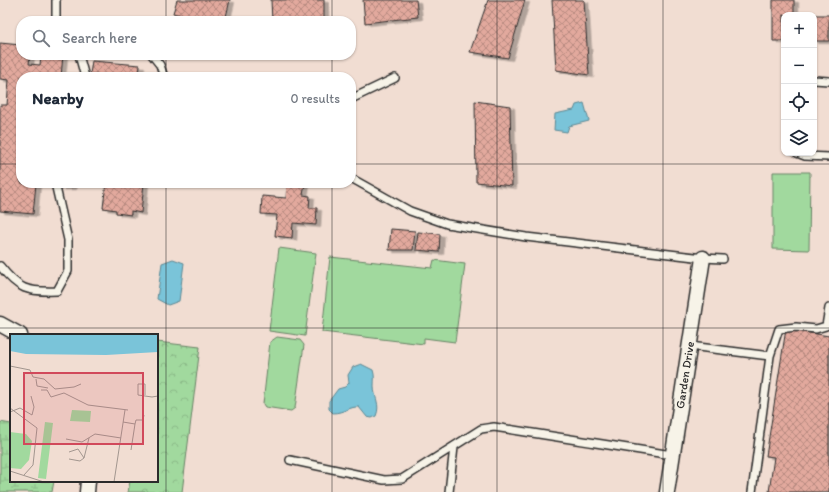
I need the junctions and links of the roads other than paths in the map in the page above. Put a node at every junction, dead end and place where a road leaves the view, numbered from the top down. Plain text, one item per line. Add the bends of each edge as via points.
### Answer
1 (56, 0) edge
2 (56, 16) edge
3 (80, 60) edge
4 (156, 60) edge
5 (84, 72) edge
6 (162, 72) edge
7 (395, 78) dead end
8 (817, 80) edge
9 (829, 81) edge
10 (356, 97) edge
11 (805, 156) edge
12 (829, 157) edge
13 (356, 181) edge
14 (56, 188) edge
15 (703, 258) junction
16 (723, 259) dead end
17 (0, 266) edge
18 (829, 308) edge
19 (0, 324) edge
20 (18, 334) edge
21 (690, 346) junction
22 (770, 356) junction
23 (454, 447) junction
24 (672, 455) junction
25 (290, 460) dead end
26 (88, 482) edge
27 (87, 492) edge
28 (449, 492) edge
29 (667, 492) edge
30 (752, 492) edge

1 - 2 lane
3 - 5 lane
4 - 6 lane
7 - 10 lane
8 - 9 lane
11 - 12 lane
13 - 15 lane via 410,211 448,224 526,237
14 - 17 lane via 68,240 68,271 57,291 38,292 25,288 12,282
15 - 16 lane
15 - 21 street, Garden Drive
18 - 22 lane via 826,326 816,329 780,329
19 - 20 street
21 - 22 lane
21 - 24 street, Garden Drive
22 - 30 lane
23 - 24 lane via 481,429 494,428
23 - 25 lane via 402,479 384,480
23 - 28 lane
24 - 29 street, Garden Drive
26 - 27 street

